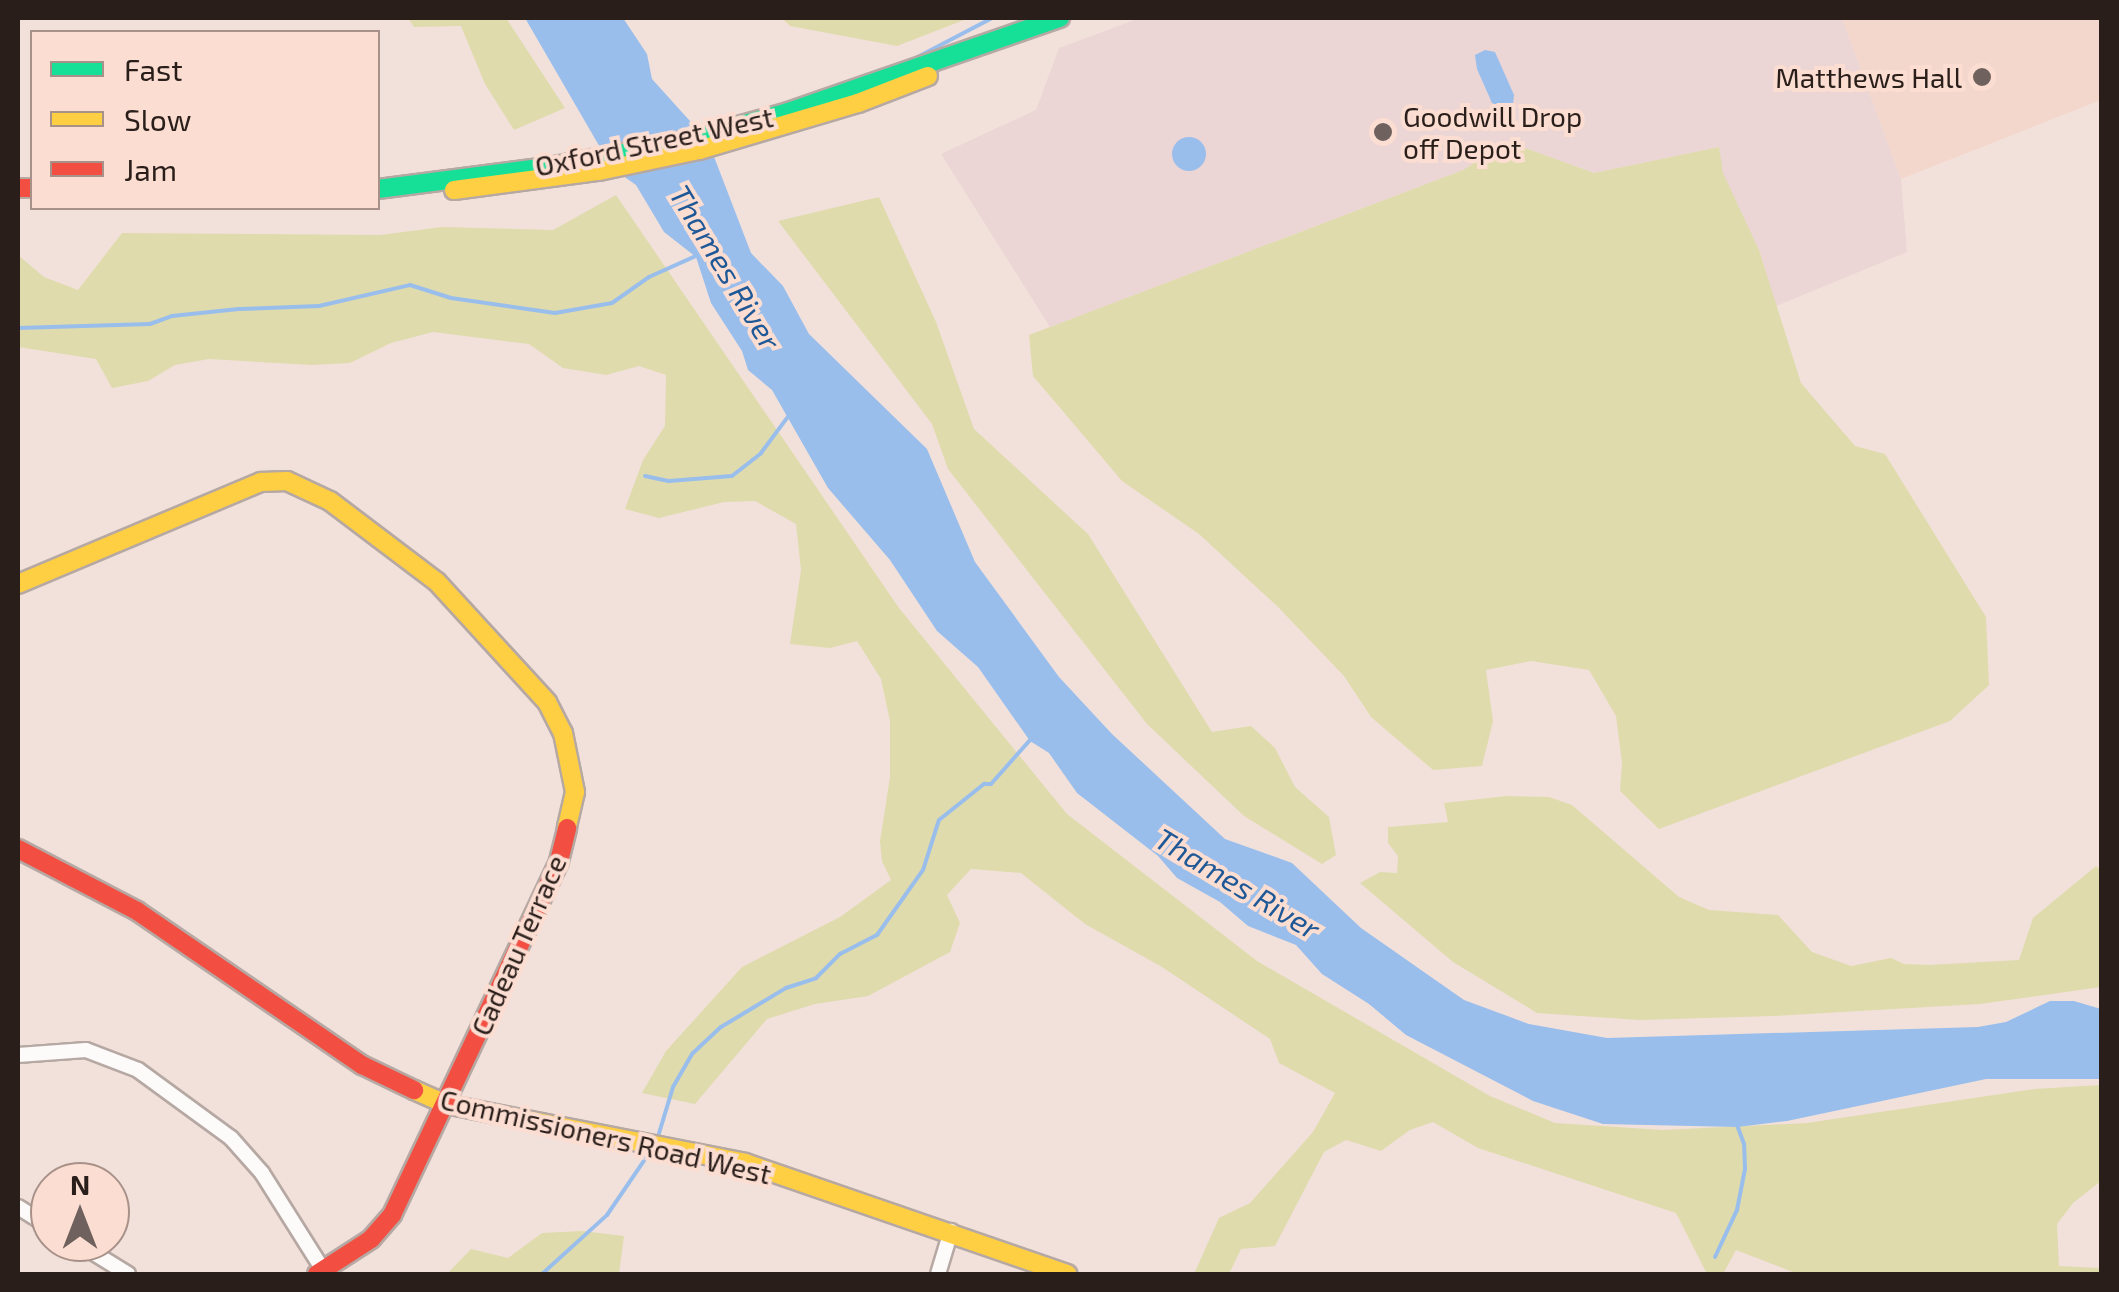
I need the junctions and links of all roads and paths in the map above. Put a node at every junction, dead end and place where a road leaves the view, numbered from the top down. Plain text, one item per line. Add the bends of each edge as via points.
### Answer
1 (1060, 18) edge
2 (380, 190) edge
3 (18, 584) edge
4 (18, 849) edge
5 (18, 1055) edge
6 (445, 1104) junction
7 (951, 1231) junction
8 (320, 1272) edge
9 (938, 1274) edge
10 (1067, 1274) edge

1 - 2 main road, Oxford Street West via 924,71 680,142 499,179
3 - 6 main road, Cadeau Terrace via 261,482 287,481 330,501 437,582 546,702 570,758 575,792 568,827 559,861
4 - 6 main road, Commissioners Road West via 137,910 362,1065
5 - 8 street via 86,1050 138,1070 231,1138 262,1173
6 - 7 main road, Commissioners Road West via 745,1163
6 - 8 main road, Cadeau Terrace via 392,1215 371,1239
7 - 9 street
7 - 10 main road, Commissioners Road West

